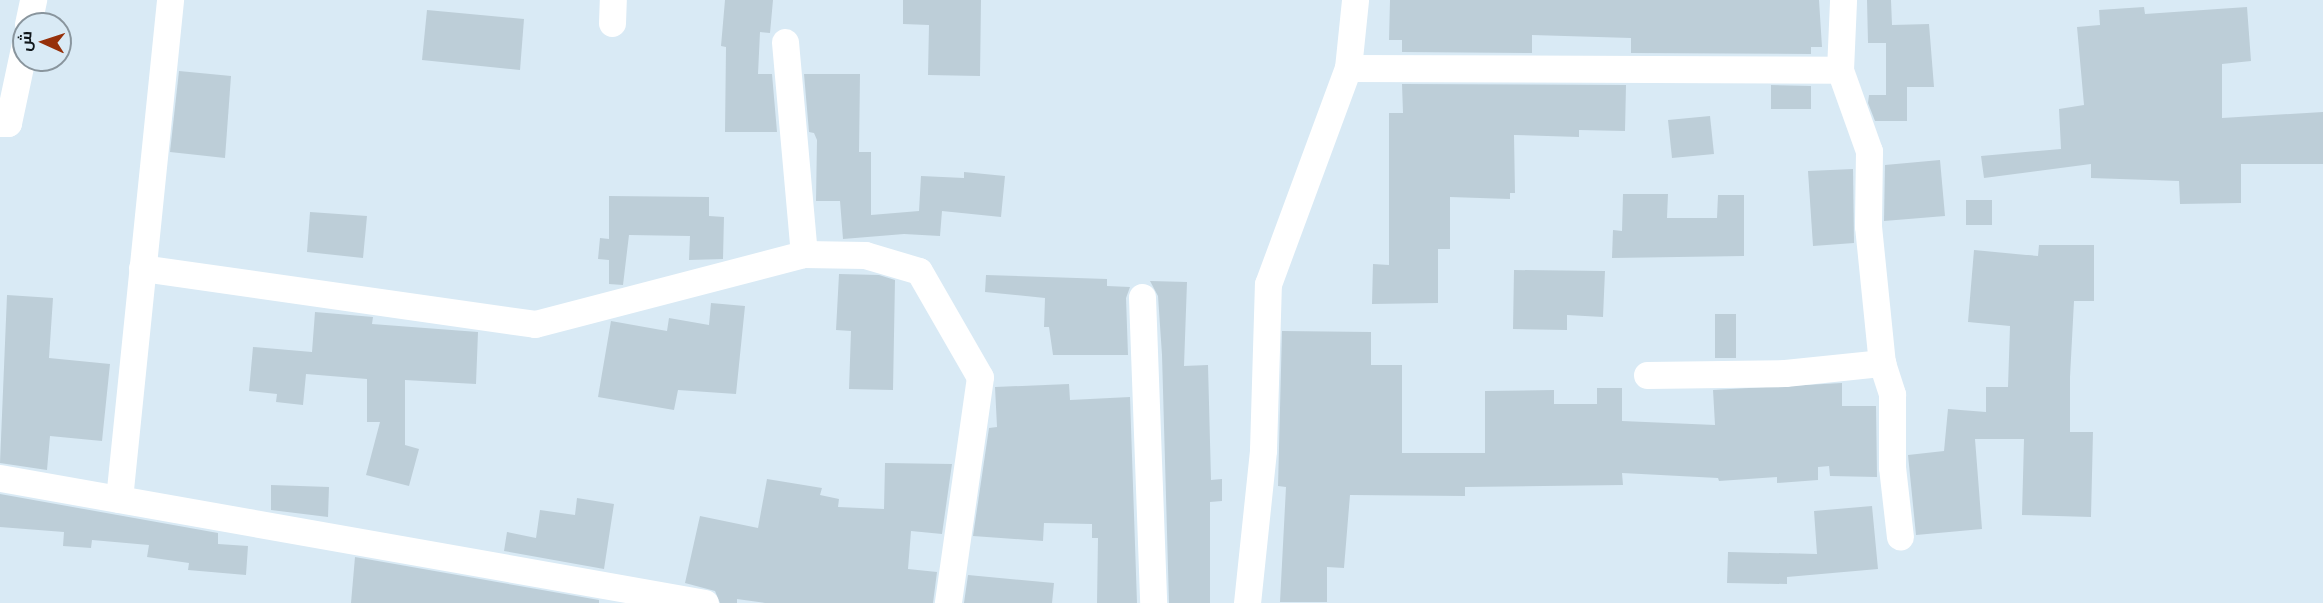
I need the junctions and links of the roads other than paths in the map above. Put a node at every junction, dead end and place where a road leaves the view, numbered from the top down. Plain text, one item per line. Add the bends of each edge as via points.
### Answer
1 (170, 0) edge
2 (1355, 0) edge
3 (1843, 0) edge
4 (785, 42) dead end
5 (1348, 68) junction
6 (1840, 70) junction
7 (19, 72) edge
8 (0, 123) edge
9 (804, 254) junction
10 (142, 268) junction
11 (1142, 297) dead end
12 (1882, 363) junction
13 (1647, 375) dead end
14 (0, 478) edge
15 (119, 499) junction
16 (1900, 537) dead end
17 (705, 603) edge
18 (948, 603) edge
19 (1153, 603) edge
20 (1247, 603) edge

1 - 10 street
2 - 5 street
3 - 6 street
4 - 9 street
5 - 6 street
5 - 20 street via 1268,284 1263,450
6 - 12 street via 1869,151 1868,226
7 - 8 street via 8,123
9 - 10 street via 535,324
9 - 18 street via 865,255 919,271 980,377
10 - 15 street
11 - 19 street
12 - 13 street via 1785,373
12 - 16 street via 1892,394 1892,467
14 - 15 street
15 - 17 street

